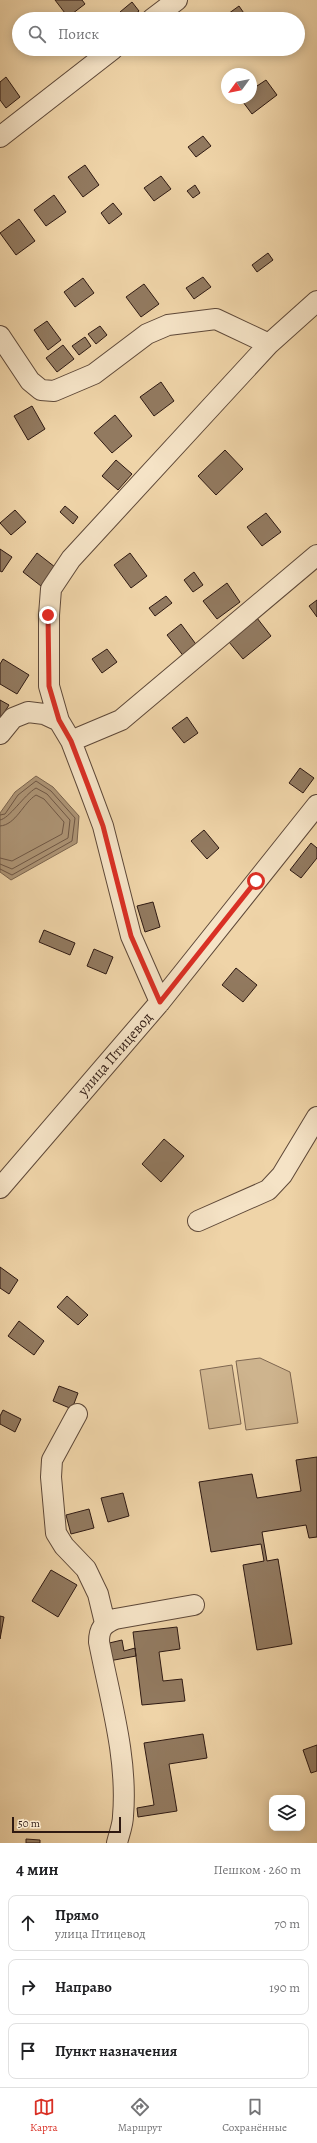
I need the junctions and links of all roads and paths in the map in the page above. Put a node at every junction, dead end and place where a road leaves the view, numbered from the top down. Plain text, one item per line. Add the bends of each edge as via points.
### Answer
1 (177, 0) edge
2 (161, 12) edge
3 (105, 56) edge
4 (0, 137) edge
5 (317, 301) edge
6 (0, 336) edge
7 (269, 344) junction
8 (317, 555) edge
9 (59, 720) junction
10 (0, 734) edge
11 (71, 741) junction
12 (317, 805) edge
13 (160, 1002) junction
14 (317, 1117) edge
15 (0, 1188) edge
16 (198, 1220) dead end
17 (77, 1414) dead end
18 (194, 1605) dead end
19 (105, 1623) junction
20 (117, 1843) edge

1 - 2 street
3 - 4 street
5 - 7 street
6 - 7 street via 30,380 40,390 54,391 94,374 148,334 168,325 216,319
7 - 9 street via 71,559 51,589 48,615 49,686
8 - 11 street via 121,720
9 - 10 street via 44,714 28,712 13,718
9 - 11 street
11 - 13 street via 103,826 131,936
12 - 13 street, улица Птицевод
13 - 15 street, улица Птицевод
14 - 16 street via 282,1175 268,1190
17 - 19 street via 52,1460 56,1533 64,1546 86,1569 98,1594
18 - 19 street
19 - 20 street via 99,1631 99,1642 124,1786 123,1818

